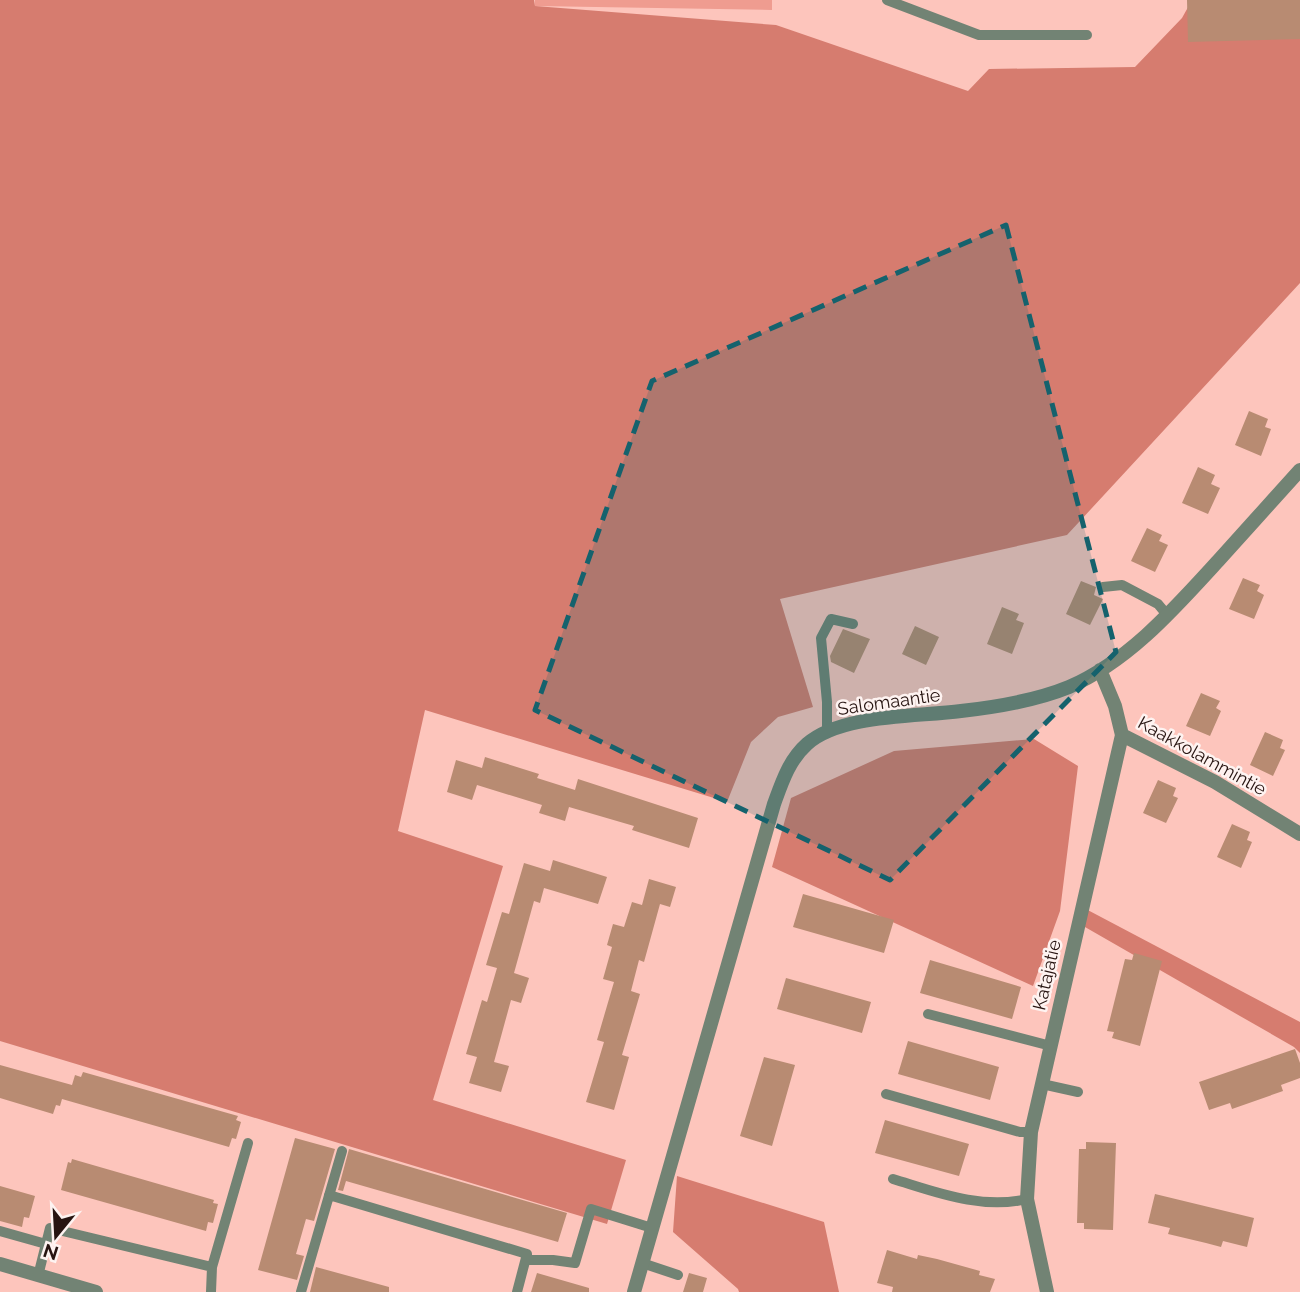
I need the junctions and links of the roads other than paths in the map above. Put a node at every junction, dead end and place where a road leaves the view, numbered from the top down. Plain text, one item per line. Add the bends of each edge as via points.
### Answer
1 (887, 0) edge
2 (1087, 35) dead end
3 (1300, 470) edge
4 (1103, 587) dead end
5 (1168, 616) junction
6 (853, 624) dead end
7 (1100, 670) junction
8 (827, 731) junction
9 (1122, 735) junction
10 (1300, 834) edge
11 (928, 1014) dead end
12 (1051, 1046) junction
13 (1042, 1084) junction
14 (1079, 1092) dead end
15 (886, 1094) dead end
16 (1031, 1132) junction
17 (248, 1143) dead end
18 (342, 1151) dead end
19 (893, 1180) dead end
20 (329, 1195) junction
21 (1027, 1199) junction
22 (652, 1228) junction
23 (0, 1231) edge
24 (46, 1244) junction
25 (526, 1260) junction
26 (0, 1264) edge
27 (642, 1264) junction
28 (212, 1267) junction
29 (678, 1275) dead end
30 (38, 1276) junction
31 (96, 1292) edge
32 (211, 1292) edge
33 (301, 1292) edge
34 (517, 1292) edge
35 (634, 1292) edge
36 (1047, 1292) edge

1 - 2 lane via 979,35
3 - 5 street, Salomaantie
4 - 5 lane via 1122,585 1158,604
5 - 7 street, Salomaantie
6 - 8 lane via 831,620 821,638
7 - 8 street, Salomaantie via 1032,699 876,719
7 - 9 street, Katajatie
8 - 22 street, Salomaantie via 807,745 786,771 774,804
9 - 10 street, Kaakkolammintie via 1215,782
9 - 12 street, Katajatie
11 - 12 lane
12 - 13 street, Katajatie
13 - 14 lane
13 - 16 street, Katajatie
15 - 16 lane
16 - 21 street, Katajatie
17 - 28 lane
18 - 20 lane
19 - 21 lane via 968,1201
20 - 25 lane via 527,1254
20 - 33 lane
21 - 36 street, Katajatie
22 - 25 lane via 591,1209 575,1263
22 - 27 street, Salomaantie
23 - 24 lane
24 - 28 lane via 50,1227
24 - 30 lane
25 - 34 lane
26 - 30 street
27 - 29 lane
27 - 35 street, Salomaantie
28 - 32 lane
30 - 31 street

